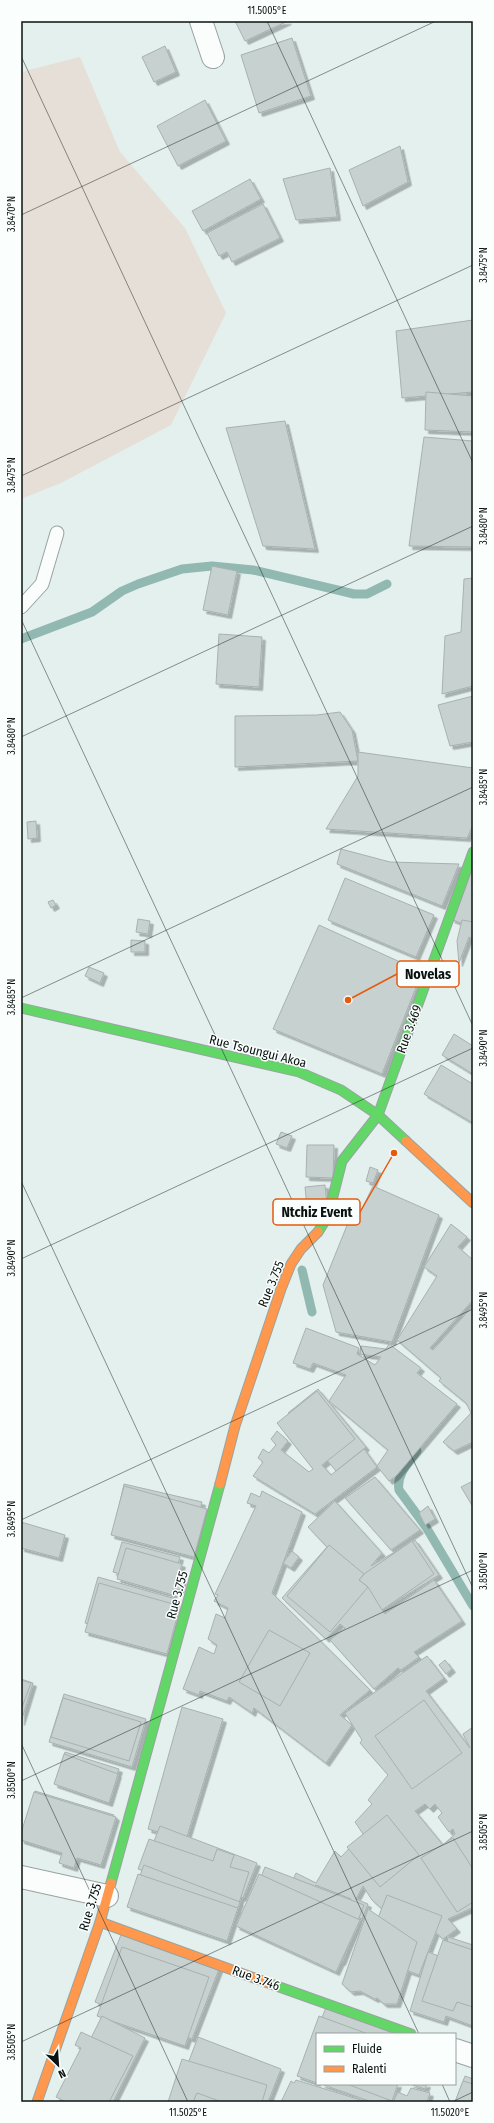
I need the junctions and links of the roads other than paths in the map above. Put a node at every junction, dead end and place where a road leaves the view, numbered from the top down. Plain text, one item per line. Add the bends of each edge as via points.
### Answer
1 (201, 21) edge
2 (213, 57) dead end
3 (58, 533) dead end
4 (21, 607) edge
5 (473, 852) edge
6 (21, 1008) edge
7 (378, 1115) junction
8 (473, 1203) edge
9 (21, 1877) edge
10 (107, 1896) junction
11 (100, 1922) junction
12 (408, 2033) edge
13 (456, 2050) edge
14 (473, 2056) edge
15 (38, 2102) edge

1 - 2 street
3 - 4 lane via 42,584
5 - 7 street, Rue 3.469
6 - 7 street, Rue Tsoungui Akoa via 299,1072 341,1090
7 - 8 street, Rue Tsoungui Akoa
7 - 10 street, Rue 3.755 via 342,1161 328,1216 316,1235 301,1249 291,1264 278,1296 235,1426
9 - 10 street
10 - 11 street, Rue 3.755
11 - 12 street, Rue 3.746
11 - 15 street, Rue 3.755
13 - 14 street

